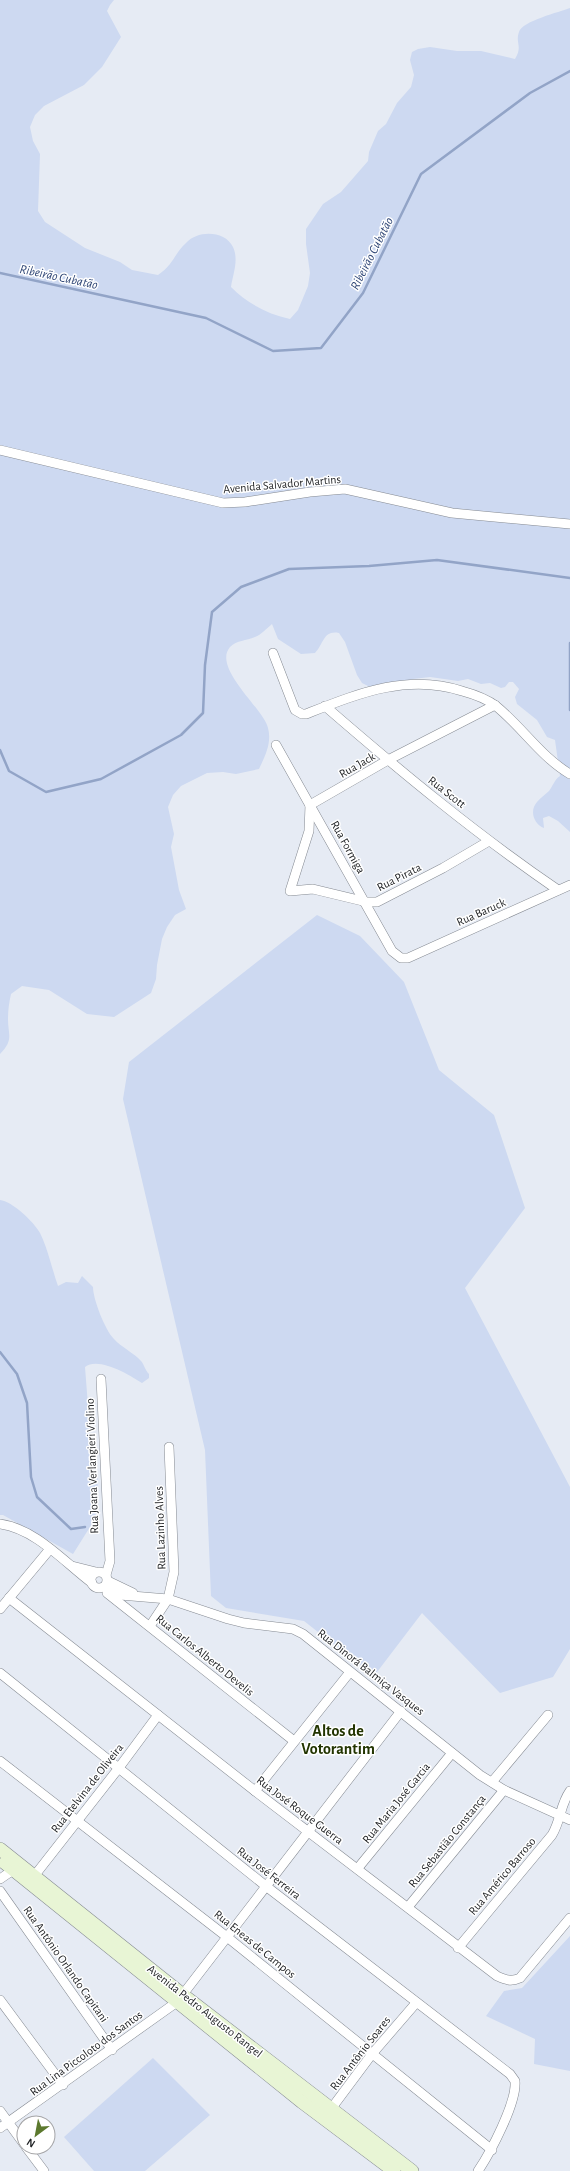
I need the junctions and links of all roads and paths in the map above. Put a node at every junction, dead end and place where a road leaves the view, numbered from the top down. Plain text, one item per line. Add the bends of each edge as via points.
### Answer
1 (0, 450) edge
2 (570, 524) edge
3 (273, 653) dead end
4 (495, 705) junction
5 (325, 706) junction
6 (276, 745) dead end
7 (388, 760) junction
8 (570, 774) edge
9 (310, 805) junction
10 (489, 841) junction
11 (570, 884) edge
12 (558, 890) junction
13 (364, 901) junction
14 (402, 958) joint
15 (101, 1379) dead end
16 (169, 1448) dead end
17 (0, 1524) edge
18 (50, 1549) junction
19 (72, 1566) junction
20 (103, 1579) junction
21 (9, 1598) junction
22 (168, 1598) junction
23 (0, 1609) edge
24 (150, 1626) junction
25 (350, 1672) junction
26 (0, 1673) edge
27 (401, 1711) junction
28 (158, 1715) junction
29 (548, 1715) dead end
30 (294, 1741) junction
31 (452, 1753) junction
32 (0, 1761) edge
33 (118, 1769) junction
34 (492, 1782) junction
35 (504, 1790) junction
36 (255, 1791) junction
37 (570, 1791) edge
38 (561, 1817) junction
39 (570, 1820) edge
40 (77, 1822) junction
41 (309, 1831) junction
42 (0, 1848) edge
43 (0, 1860) edge
44 (358, 1868) junction
45 (13, 1870) junction
46 (35, 1875) junction
47 (0, 1879) edge
48 (267, 1887) junction
49 (0, 1891) edge
50 (408, 1907) junction
51 (570, 1918) edge
52 (227, 1937) junction
53 (458, 1948) junction
54 (180, 1998) junction
55 (0, 2000) edge
56 (416, 2002) junction
57 (112, 2050) junction
58 (372, 2054) junction
59 (63, 2085) junction
60 (332, 2108) junction
61 (0, 2111) edge
62 (324, 2119) junction
63 (8, 2122) junction
64 (0, 2128) edge
65 (16, 2133) edge
66 (492, 2150) junction
67 (32, 2155) edge
68 (44, 2171) edge
69 (394, 2171) edge
70 (412, 2171) edge
71 (478, 2171) edge

1 - 2 street, Avenida Salvador Martins via 224,502 245,502 345,489 452,513
3 - 5 street via 295,710 306,714
4 - 5 street via 454,688 417,683 372,691
4 - 7 street, Rua Jack
4 - 8 street via 543,753
5 - 7 street, Rua Scott
6 - 9 street, Rua Formiga
7 - 9 street, Rua Jack
7 - 10 street, Rua Scott
9 - 13 street, Rua Formiga
9 - 13 street, Rua Pirata via 309,831 290,891 313,889
10 - 12 street, Rua Scott
10 - 13 street, Rua Pirata via 386,898 377,902
11 - 12 street, Rua Baruck
12 - 14 street, Rua Baruck via 408,958
13 - 14 street, Rua Formiga via 392,951
15 - 20 street, Rua Joana Verlangieri Violino via 108,1552
16 - 22 street, Rua Lazinho Alves via 174,1572
17 - 18 street via 18,1528
18 - 19 street
18 - 21 street
19 - 20 street, Rua Carlos Alberto Develis
19 - 20 street via 96,1588
20 - 22 street, Rua Dinorá Balmiça Vasques via 120,1595
20 - 24 street, Rua Carlos Alberto Develis
21 - 23 street
21 - 28 street, Rua José Roque Guerra
22 - 24 street, Rua Lazinho Alves
22 - 25 street, Rua Dinorá Balmiça Vasques via 244,1623 293,1629 303,1634
24 - 30 street, Rua Carlos Alberto Develis
25 - 27 street, Rua Dinorá Balmiça Vasques
25 - 30 street
26 - 33 street, Rua José Ferreira
27 - 31 street, Rua Dinorá Balmiça Vasques
27 - 41 street, Rua Lina Piccoloto dos Santos
28 - 33 street, Rua Etelvina de Oliveira
28 - 36 street, Rua José Roque Guerra
29 - 34 street
30 - 36 street
31 - 34 street, Rua Dinorá Balmiça Vasques
31 - 44 street, Rua Maria José Garcia
32 - 40 street, Rua Eneas de Campos
33 - 40 street, Rua Etelvina de Oliveira
33 - 48 street, Rua José Ferreira
34 - 35 street, Rua Dinorá Balmiça Vasques
35 - 38 street, Rua Dinorá Balmiça Vasques
35 - 50 street, Rua Sebastião Constança
36 - 41 street, Rua José Roque Guerra
37 - 38 street, Rua Américo Barroso via 562,1806
38 - 39 street, Rua Dinorá Balmiça Vasques
38 - 53 street, Rua Américo Barroso via 552,1835
40 - 46 street, Rua Etelvina de Oliveira
40 - 52 street, Rua Eneas de Campos
41 - 44 street, Rua José Roque Guerra
41 - 48 street, Rua Lina Piccoloto dos Santos
42 - 46 street, Avenida Pedro Augusto Rangel
43 - 45 street, Avenida Pedro Augusto Rangel
44 - 50 street, Rua José Roque Guerra
45 - 47 street
45 - 54 street, Avenida Pedro Augusto Rangel
46 - 54 street, Avenida Pedro Augusto Rangel
48 - 52 street, Rua Lina Piccoloto dos Santos
48 - 56 street, Rua José Ferreira
49 - 57 street, Rua Antônio Orlando Capitani
50 - 53 street, Rua José Roque Guerra
51 - 53 street, Rua José Roque Guerra via 526,1973 513,1981 497,1976
52 - 54 street, Rua Lina Piccoloto dos Santos
52 - 58 street, Rua Eneas de Campos
54 - 57 street, Rua Lina Piccoloto dos Santos
54 - 60 street, Avenida Pedro Augusto Rangel
54 - 62 street, Avenida Pedro Augusto Rangel
55 - 59 street
56 - 58 street, Rua Antônio Soares
56 - 66 street, Rua José Ferreira via 510,2074 515,2081 514,2093
57 - 59 street, Rua Lina Piccoloto dos Santos
58 - 60 street, Rua Antônio Soares
58 - 66 street, Rua Eneas de Campos
59 - 63 street, Rua Lina Piccoloto dos Santos
60 - 62 street, Rua Antônio Soares
60 - 70 street, Avenida Pedro Augusto Rangel
61 - 63 street
62 - 69 street, Avenida Pedro Augusto Rangel
63 - 64 street, Rua Lina Piccoloto dos Santos
63 - 65 street
66 - 71 street
67 - 68 street

